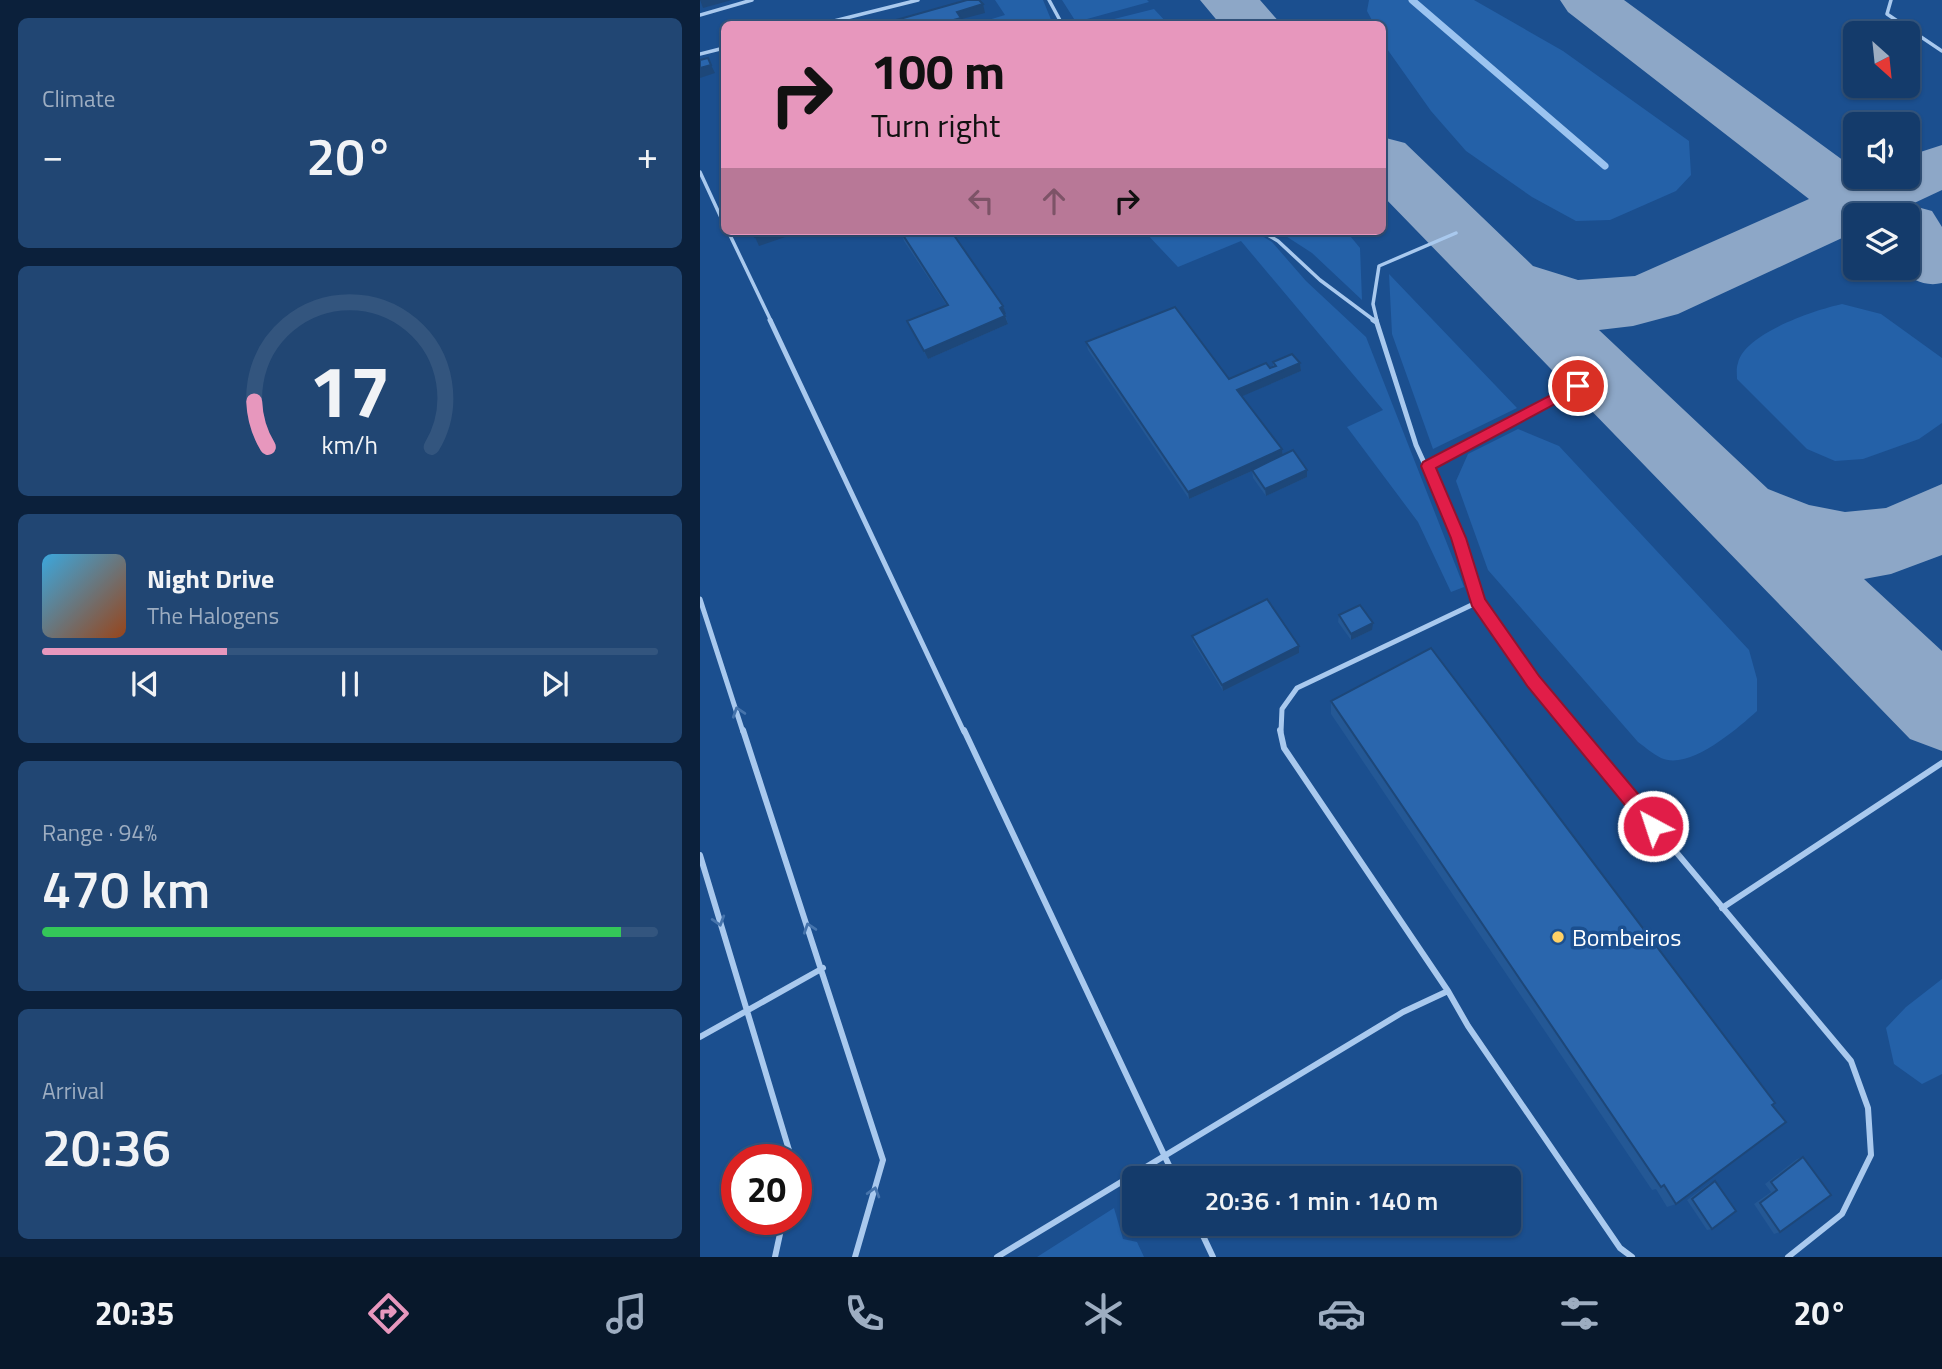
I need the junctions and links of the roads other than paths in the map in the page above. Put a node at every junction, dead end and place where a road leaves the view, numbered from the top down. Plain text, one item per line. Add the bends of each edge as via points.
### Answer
1 (752, 0) edge
2 (918, 0) edge
3 (1049, 0) edge
4 (1891, 0) edge
5 (700, 15) edge
6 (834, 21) edge
7 (1060, 21) edge
8 (721, 49) edge
9 (1942, 51) edge
10 (700, 54) edge
11 (700, 172) edge
12 (721, 218) edge
13 (1457, 233) dead end
14 (730, 235) edge
15 (1268, 235) edge
16 (1377, 323) junction
17 (1600, 375) dead end
18 (1428, 466) junction
19 (700, 598) edge
20 (1478, 602) junction
21 (1942, 763) edge
22 (700, 855) edge
23 (1722, 908) junction
24 (823, 968) junction
25 (1448, 991) junction
26 (747, 1012) junction
27 (700, 1037) edge
28 (787, 1144) edge
29 (1165, 1157) junction
30 (1169, 1166) edge
31 (780, 1235) edge
32 (1203, 1236) edge
33 (775, 1257) edge
34 (855, 1257) edge
35 (997, 1257) edge
36 (1213, 1257) edge
37 (1632, 1257) edge
38 (1788, 1257) edge

1 - 5 lane
2 - 6 lane
3 - 7 lane
4 - 9 lane via 1887,14
8 - 10 lane
11 - 12 lane
13 - 16 lane via 1379,266 1373,304
14 - 29 lane
15 - 16 lane
16 - 18 lane via 1416,445
17 - 18 lane
18 - 20 lane
24 -> 19 lane
20 - 23 lane via 1533,681
20 - 25 lane via 1297,688 1283,703 1277,723 1284,748
21 - 23 lane
22 -> 26 lane
23 - 38 lane via 1851,1061 1868,1108 1871,1154 1842,1214
24 - 26 lane
34 -> 24 lane via 883,1160
25 - 29 lane via 1403,1012
25 - 37 lane via 1620,1248
26 - 27 lane
26 - 28 lane
29 - 30 lane
29 - 35 lane
31 - 33 lane
32 - 36 lane

